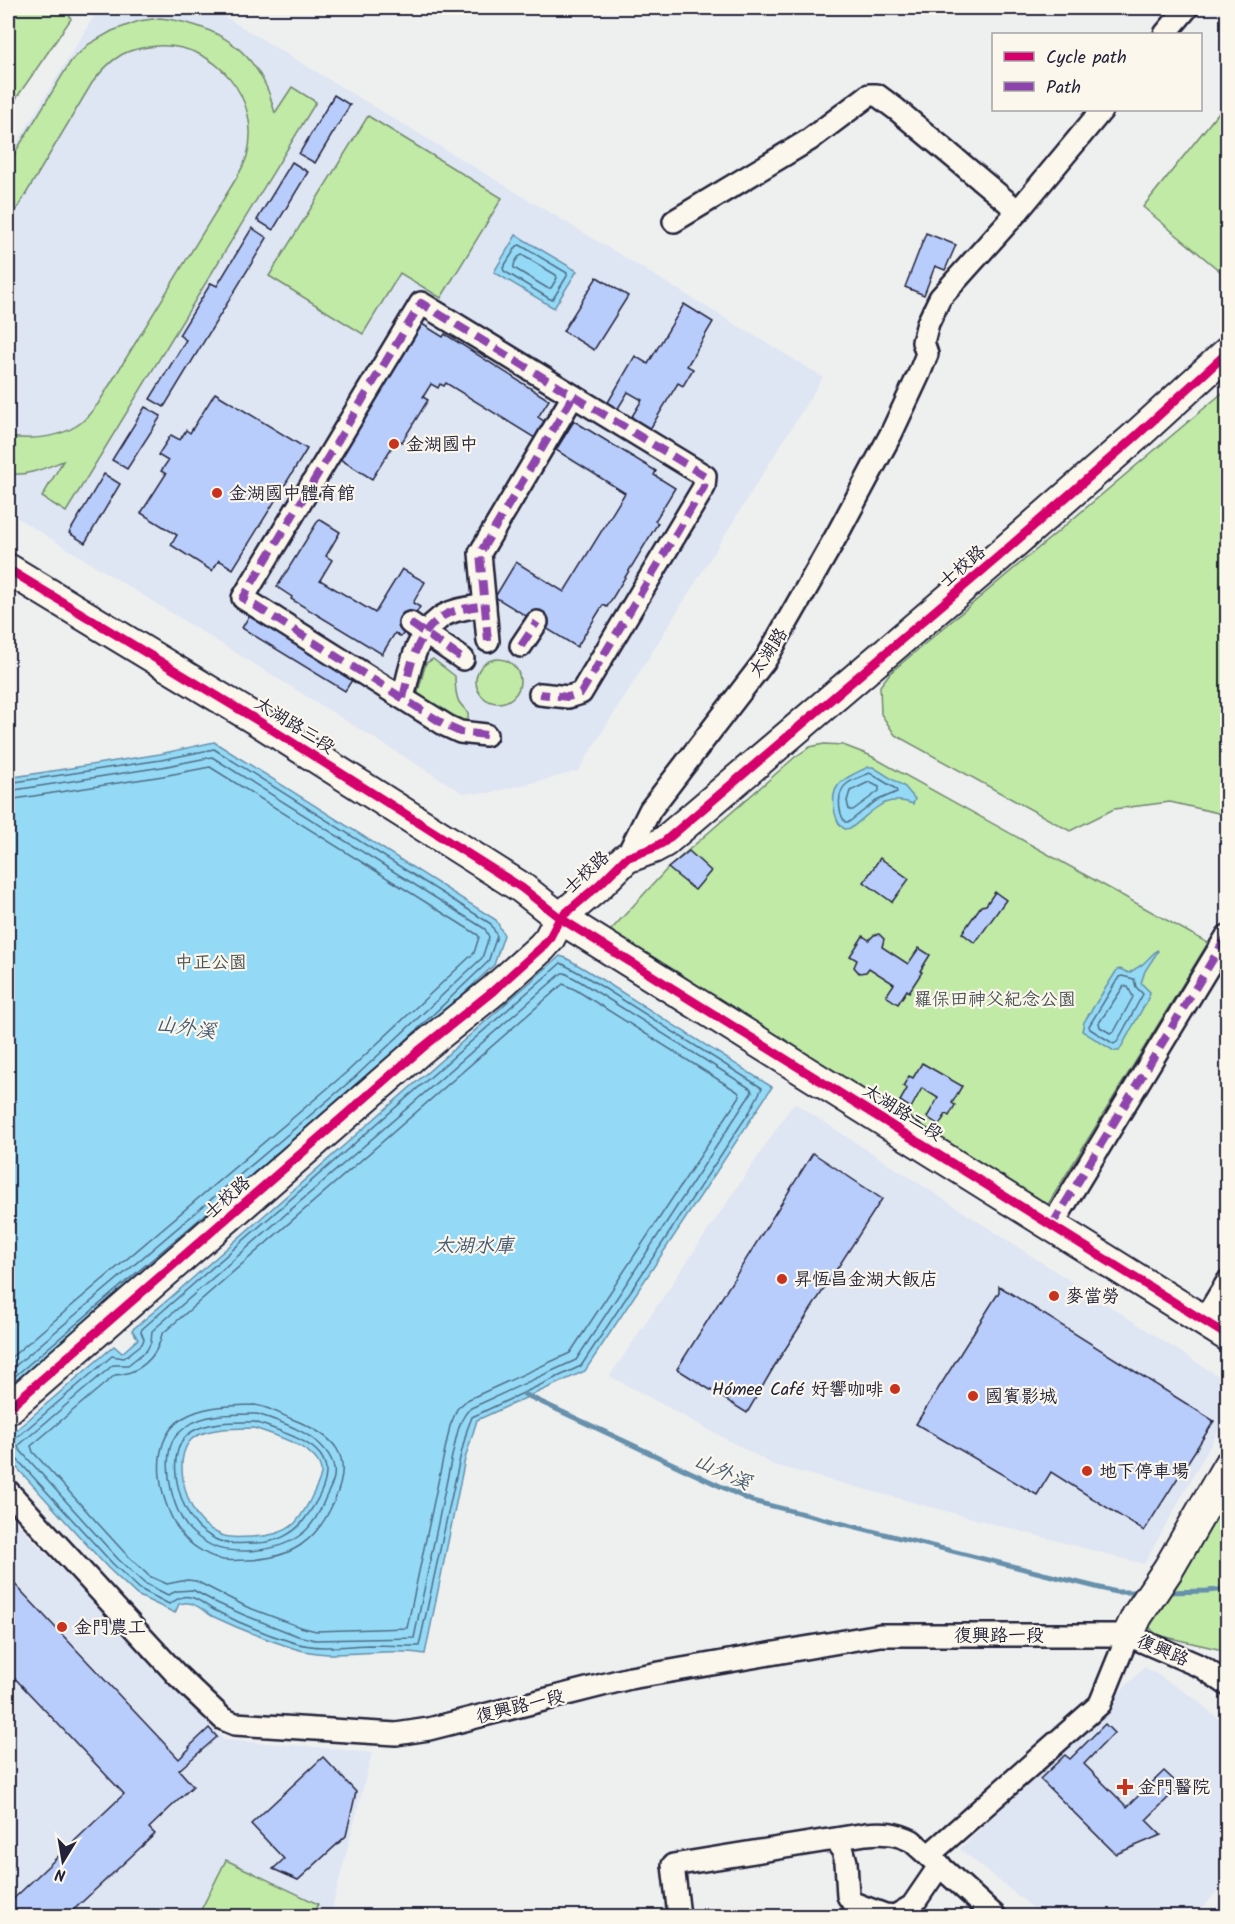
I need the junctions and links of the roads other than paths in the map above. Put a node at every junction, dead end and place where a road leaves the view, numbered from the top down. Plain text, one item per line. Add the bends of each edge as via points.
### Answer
1 (1187, 8) edge
2 (1166, 33) edge
3 (1101, 111) edge
4 (1018, 211) junction
5 (674, 222) dead end
6 (1227, 352) edge
7 (573, 396) junction
8 (8, 569) edge
9 (485, 604) junction
10 (537, 622) dead end
11 (417, 628) junction
12 (488, 641) dead end
13 (521, 646) dead end
14 (463, 659) dead end
15 (540, 694) dead end
16 (403, 698) junction
17 (486, 735) dead end
18 (626, 858) junction
19 (560, 918) junction
20 (1227, 936) edge
21 (1052, 1225) junction
22 (1227, 1281) edge
23 (1216, 1328) edge
24 (8, 1409) edge
25 (1227, 1466) edge
26 (8, 1491) edge
27 (1133, 1626) junction
28 (1227, 1685) edge
29 (835, 1840) junction
30 (934, 1860) junction
31 (678, 1917) edge
32 (995, 1917) edge

1 - 2 street
3 - 4 street, 太湖路
4 - 5 street via 896,109 869,94 809,140
4 - 18 street, 太湖路 via 940,298 923,342 927,354 891,434 838,533 766,659 650,810
6 - 18 street, 士校路 via 998,557 664,842
7 - 9 street via 480,553
7 - 15 street via 705,476 704,487 581,693 568,697
7 - 16 street via 421,303 243,598
8 - 19 street, 太湖路三段 via 260,722 522,888
9 - 11 street via 455,611
9 - 12 street
10 - 13 street
11 - 14 street
11 - 16 street via 416,650
16 - 17 street via 460,732
18 - 19 street, 士校路
19 - 21 street, 太湖路二段
19 - 24 street, 士校路 via 542,947 493,991
20 - 21 street
21 - 23 street, 太湖路二段
22 - 23 street
25 - 27 street
26 - 27 street, 復興路一段 via 178,1676 223,1719 235,1724 396,1734 630,1678 880,1635
27 - 28 street, 復興路
27 - 30 street via 1100,1704
29 - 30 street via 884,1832 900,1835
29 - 30 street via 846,1862 848,1896 853,1903 885,1915 895,1916 912,1906
29 - 31 street via 673,1865
30 - 32 street

